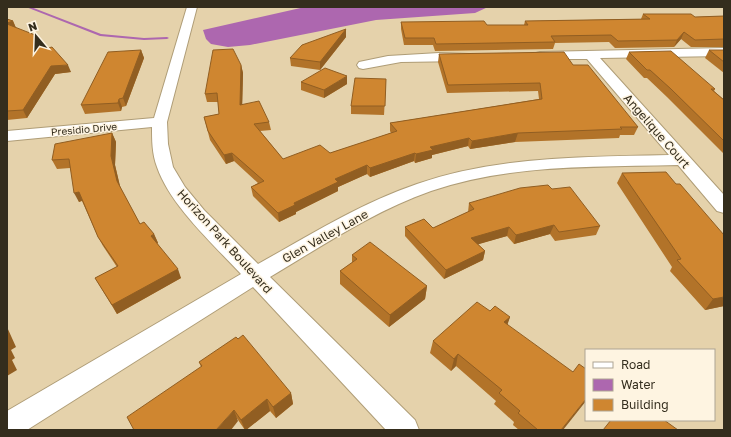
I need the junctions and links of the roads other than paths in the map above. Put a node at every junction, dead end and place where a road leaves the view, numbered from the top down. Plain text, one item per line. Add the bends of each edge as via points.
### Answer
1 (190, 12) edge
2 (724, 52) edge
3 (590, 55) junction
4 (478, 56) edge
5 (526, 56) edge
6 (363, 65) dead end
7 (160, 122) junction
8 (7, 136) edge
9 (682, 160) junction
10 (724, 207) edge
11 (255, 275) junction
12 (7, 427) edge
13 (405, 430) edge

1 - 7 street, Horizon Park Boulevard
2 - 3 street
3 - 5 street
3 - 9 street, Angelique Court
4 - 6 street via 406,58 381,60
7 - 8 street, Presidio Drive
7 - 11 street, Horizon Park Boulevard via 160,144 165,167 177,190 197,215
9 - 10 street, Angelique Court
9 - 11 street, Glen Valley Lane via 527,165 447,180 411,191 374,208
11 - 12 street, Glen Valley Lane
11 - 13 street, Horizon Park Boulevard

